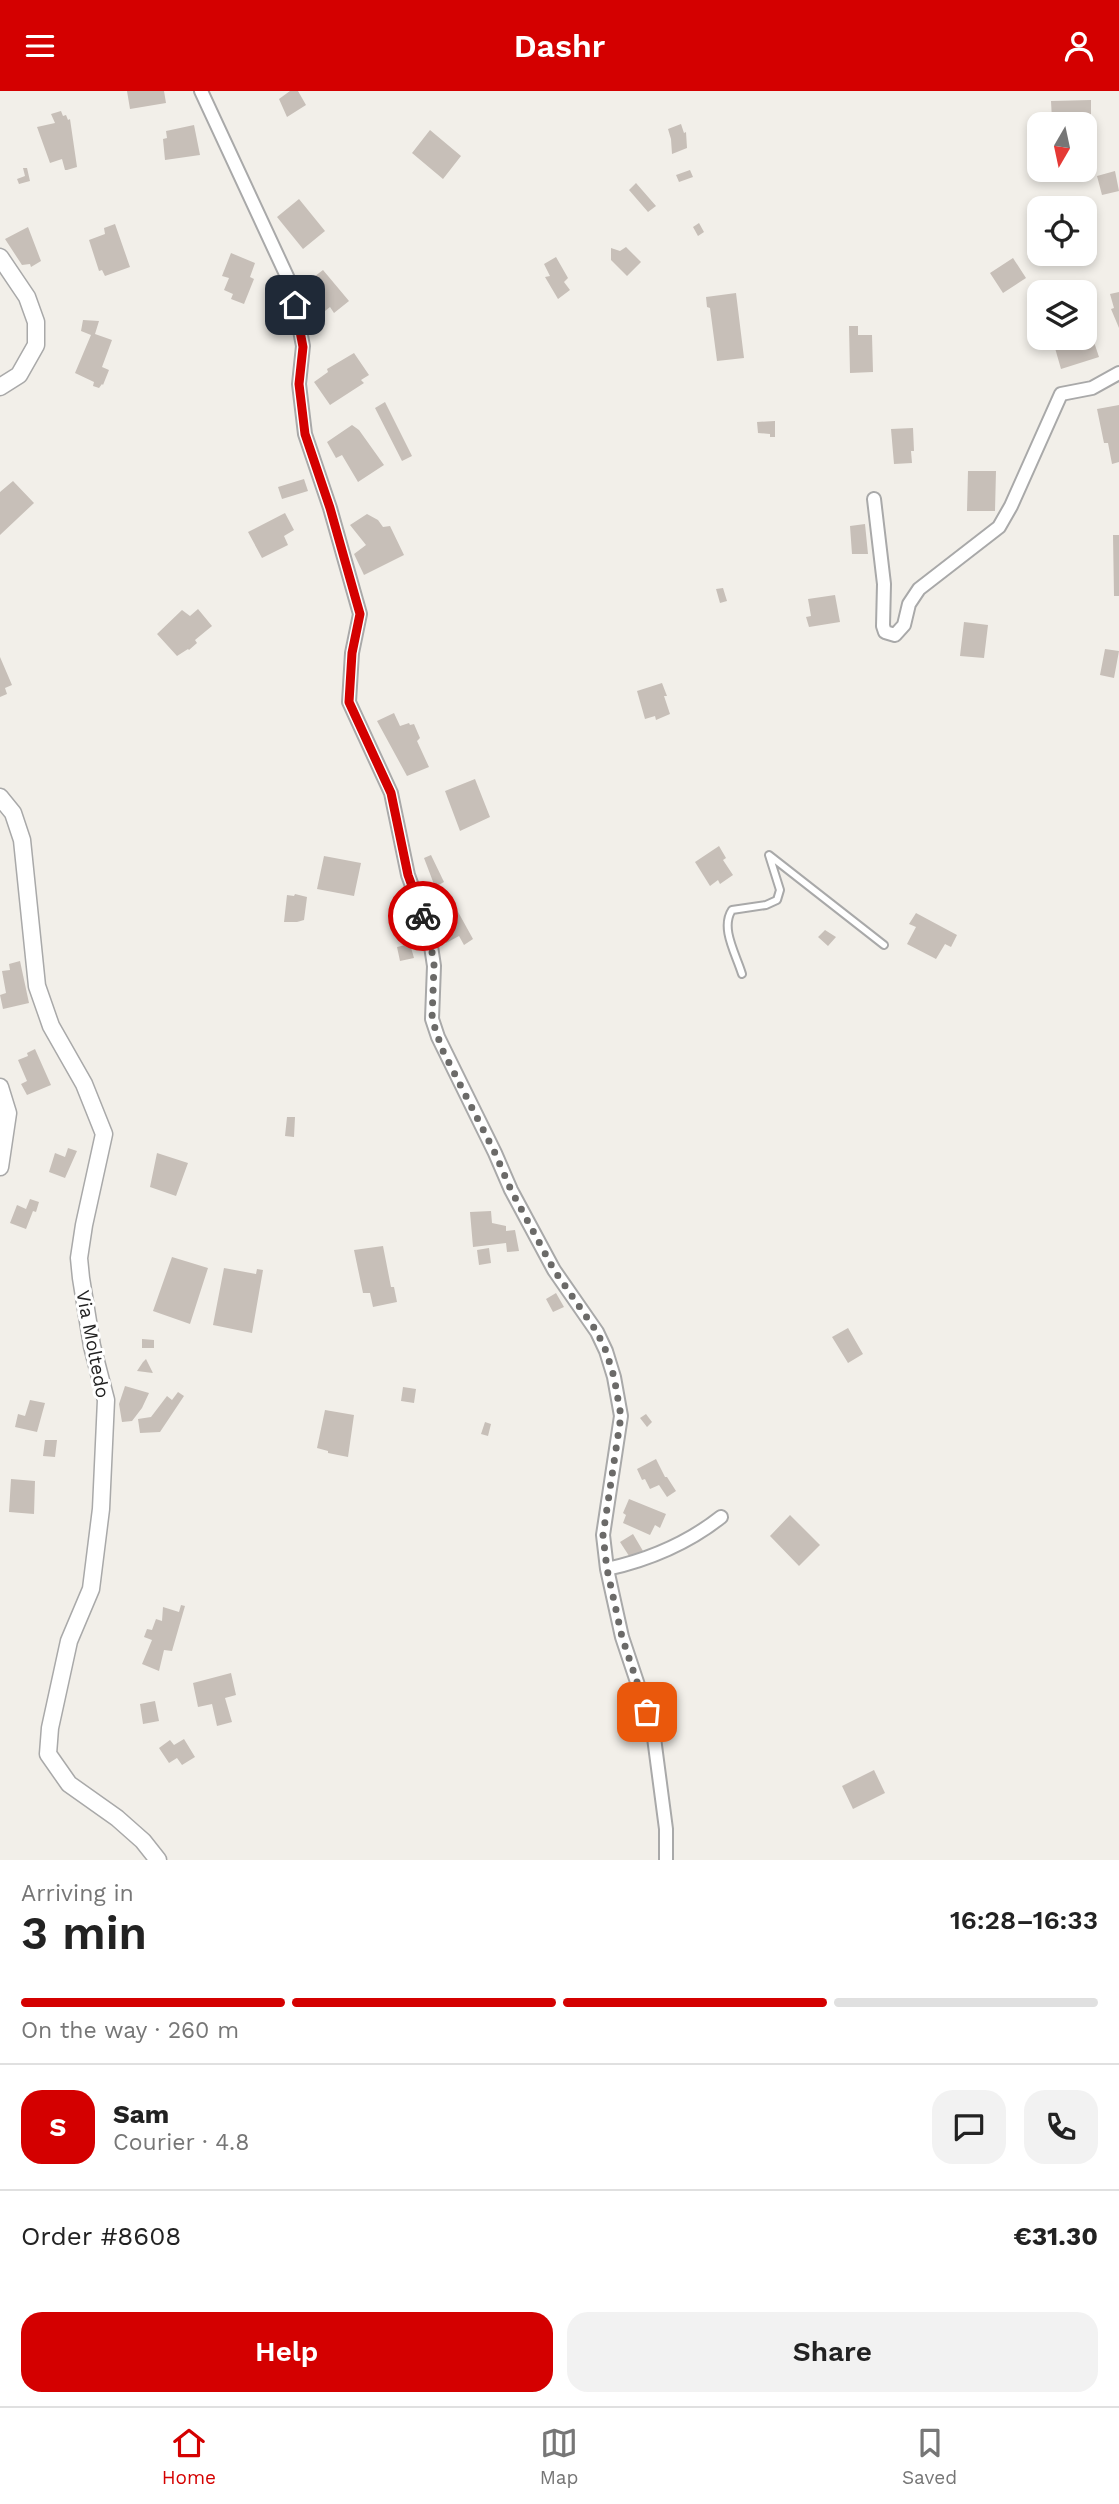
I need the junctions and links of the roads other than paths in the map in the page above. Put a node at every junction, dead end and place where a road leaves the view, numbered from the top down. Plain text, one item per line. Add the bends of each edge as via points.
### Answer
1 (201, 91) edge
2 (0, 257) edge
3 (1119, 373) edge
4 (0, 387) edge
5 (874, 499) dead end
6 (0, 797) edge
7 (884, 944) dead end
8 (742, 974) dead end
9 (0, 1087) edge
10 (0, 1167) edge
11 (721, 1517) dead end
12 (607, 1569) junction
13 (158, 1860) edge
14 (666, 1860) edge

1 - 12 street via 291,285 303,347 299,384 305,434 360,614 349,702 391,793 408,875 429,933 434,965 432,1019 511,1190 554,1270 597,1332 614,1377 621,1416 603,1535
2 - 4 street via 27,297 36,322 36,345 19,375
3 - 5 street via 1093,388 1061,394 999,527 919,589 895,635 885,632 883,626 884,584
6 - 13 street, Via Moltedo via 13,813 22,840 37,986 51,1026 84,1084 104,1135 79,1258 92,1346 106,1400 102,1509 91,1589 69,1641 48,1754 69,1784 117,1818
7 - 8 lane via 769,855 780,890 777,900 732,910 727,917
9 - 10 street via 8,1113
11 - 12 street via 663,1551
12 - 14 street via 622,1637 653,1730

